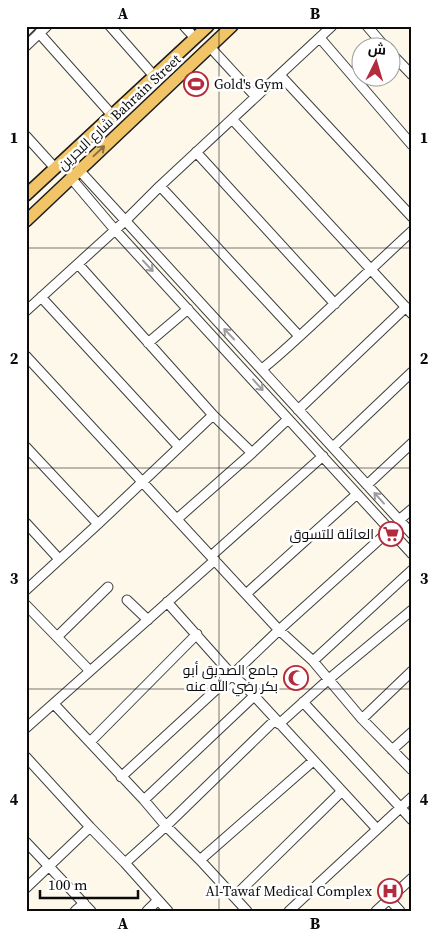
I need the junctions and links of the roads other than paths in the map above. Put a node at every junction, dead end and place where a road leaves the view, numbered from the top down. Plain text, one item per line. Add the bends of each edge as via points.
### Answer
1 (31, 26) edge
2 (47, 26) edge
3 (110, 26) edge
4 (184, 26) edge
5 (208, 26) edge
6 (232, 26) edge
7 (332, 26) edge
8 (367, 26) edge
9 (26, 31) edge
10 (39, 33) junction
11 (195, 38) junction
12 (320, 38) junction
13 (377, 38) edge
14 (26, 46) edge
15 (210, 47) junction
16 (400, 62) edge
17 (280, 75) junction
18 (412, 75) edge
19 (154, 76) junction
20 (256, 97) junction
21 (112, 114) junction
22 (232, 119) junction
23 (26, 136) edge
24 (412, 145) edge
25 (196, 152) junction
26 (55, 168) junction
27 (75, 174) junction
28 (160, 186) junction
29 (26, 194) edge
30 (412, 217) edge
31 (26, 221) edge
32 (125, 221) junction
33 (115, 230) junction
34 (410, 235) edge
35 (78, 264) junction
36 (371, 268) junction
37 (41, 298) junction
38 (335, 304) junction
39 (188, 309) junction
40 (409, 310) edge
41 (26, 311) edge
42 (299, 336) junction
43 (148, 343) junction
44 (26, 356) edge
45 (262, 369) junction
46 (412, 372) edge
47 (298, 410) junction
48 (213, 414) junction
49 (288, 419) junction
50 (412, 443) edge
51 (26, 447) edge
52 (179, 447) junction
53 (333, 447) junction
54 (252, 454) junction
55 (323, 456) junction
56 (143, 482) junction
57 (367, 485) junction
58 (357, 494) junction
59 (412, 509) edge
60 (177, 519) junction
61 (399, 520) junction
62 (26, 523) edge
63 (98, 524) junction
64 (390, 530) junction
65 (412, 534) edge
66 (402, 543) junction
67 (412, 554) edge
68 (213, 558) junction
69 (59, 559) junction
70 (412, 570) edge
71 (108, 587) dead end
72 (26, 590) edge
73 (246, 594) junction
74 (128, 600) dead end
75 (167, 602) junction
76 (26, 605) edge
77 (412, 610) edge
78 (148, 620) junction
79 (279, 630) junction
80 (197, 634) junction
81 (57, 637) junction
82 (313, 661) junction
83 (90, 671) junction
84 (412, 671) edge
85 (232, 675) junction
86 (329, 679) junction
87 (254, 696) junction
88 (303, 702) junction
89 (54, 704) junction
90 (362, 718) junction
91 (277, 722) junction
92 (26, 728) edge
93 (412, 732) edge
94 (90, 742) junction
95 (392, 750) junction
96 (26, 757) edge
97 (313, 761) junction
98 (412, 770) edge
99 (121, 777) junction
100 (342, 792) junction
101 (412, 797) edge
102 (144, 800) junction
103 (400, 807) junction
104 (412, 820) edge
105 (166, 826) junction
106 (90, 827) junction
107 (376, 829) junction
108 (26, 842) edge
109 (200, 860) junction
110 (125, 863) junction
111 (50, 866) junction
112 (412, 878) edge
113 (26, 888) edge
114 (234, 897) junction
115 (389, 899) junction
116 (158, 900) junction
117 (84, 903) junction
118 (75, 911) edge
119 (91, 911) edge
120 (148, 911) edge
121 (168, 911) edge
122 (247, 911) edge
123 (289, 911) edge
124 (376, 911) edge
125 (400, 911) edge

1 - 9 street
2 - 10 street
3 - 19 street
4 - 11 street
5 - 11 main road, شارع البحرين Bahrain Street
6 - 15 main road, شارع البحرين Bahrain Street
7 - 12 street
8 - 13 street
10 - 14 street
10 - 21 street
11 - 19 main road, شارع البحرين Bahrain Street
12 - 17 street
12 - 24 street
15 - 20 street
27 -> 15 main road, شارع البحرين Bahrain Street
16 - 18 street
17 - 20 street
17 - 30 street
19 - 21 main road, شارع البحرين Bahrain Street
20 - 22 street
21 - 26 main road, شارع البحرين Bahrain Street
22 - 25 street
22 - 36 street
23 - 26 street
25 - 28 street
25 - 38 street
26 - 29 main road, شارع البحرين Bahrain Street
27 - 31 main road, شارع البحرين Bahrain Street
27 - 32 street
27 - 33 street
28 - 32 street
28 - 42 street
32 - 33 street
45 -> 32 street
33 - 35 street
33 -> 39 street
34 - 36 street
35 - 37 street
35 - 43 street
36 - 38 street
36 - 40 street
37 - 41 street
37 - 52 street
38 - 42 street
39 - 43 street
39 -> 49 street
40 - 47 street
42 - 45 street
43 - 48 street
44 - 56 street
45 - 47 street
46 - 53 street
47 - 53 street
48 - 52 street
48 - 54 street
49 - 54 street
49 - 55 street
50 - 57 street
51 - 63 street
52 - 56 street
53 - 57 street
54 - 60 street
55 - 58 street
55 - 68 street
56 - 60 street
56 - 63 street
61 -> 57 street
58 - 64 street
58 - 73 street
59 - 61 street
60 - 68 street
61 - 65 street
62 - 69 street
63 - 69 street
64 - 66 street
64 - 79 street
65 - 66 street
66 - 67 street
68 - 73 street
68 - 75 street
69 - 72 street
70 - 82 street
71 - 81 street
73 - 79 street
74 - 78 street
75 - 78 street
75 - 80 street
76 - 81 street
77 - 86 street
78 - 83 street
79 - 82 street
79 - 85 street
80 - 85 street
80 - 94 street
81 - 83 street
82 - 86 street
83 - 89 street
84 - 90 street
85 - 87 street
85 - 99 street
86 - 88 street
86 - 90 street
87 - 91 street
87 - 102 street
88 - 91 street
88 - 103 street
89 - 92 street
89 - 94 street
90 - 95 street
91 - 97 street
91 - 105 street
93 - 95 street
94 - 99 street
95 - 98 street
96 - 106 street
97 - 100 street
97 - 109 street
99 - 102 street
100 - 107 street
100 - 114 street
101 - 103 street
102 - 105 street
103 - 104 street
103 - 107 street
105 - 109 street
105 - 110 street
106 - 110 street
106 - 111 street
107 - 123 street
108 - 111 street
109 - 114 street
110 - 116 street
111 - 113 street
111 - 117 street
112 - 115 street
114 - 122 street
115 - 124 street
115 - 125 street
116 - 120 street
116 - 121 street
117 - 118 street
117 - 119 street

